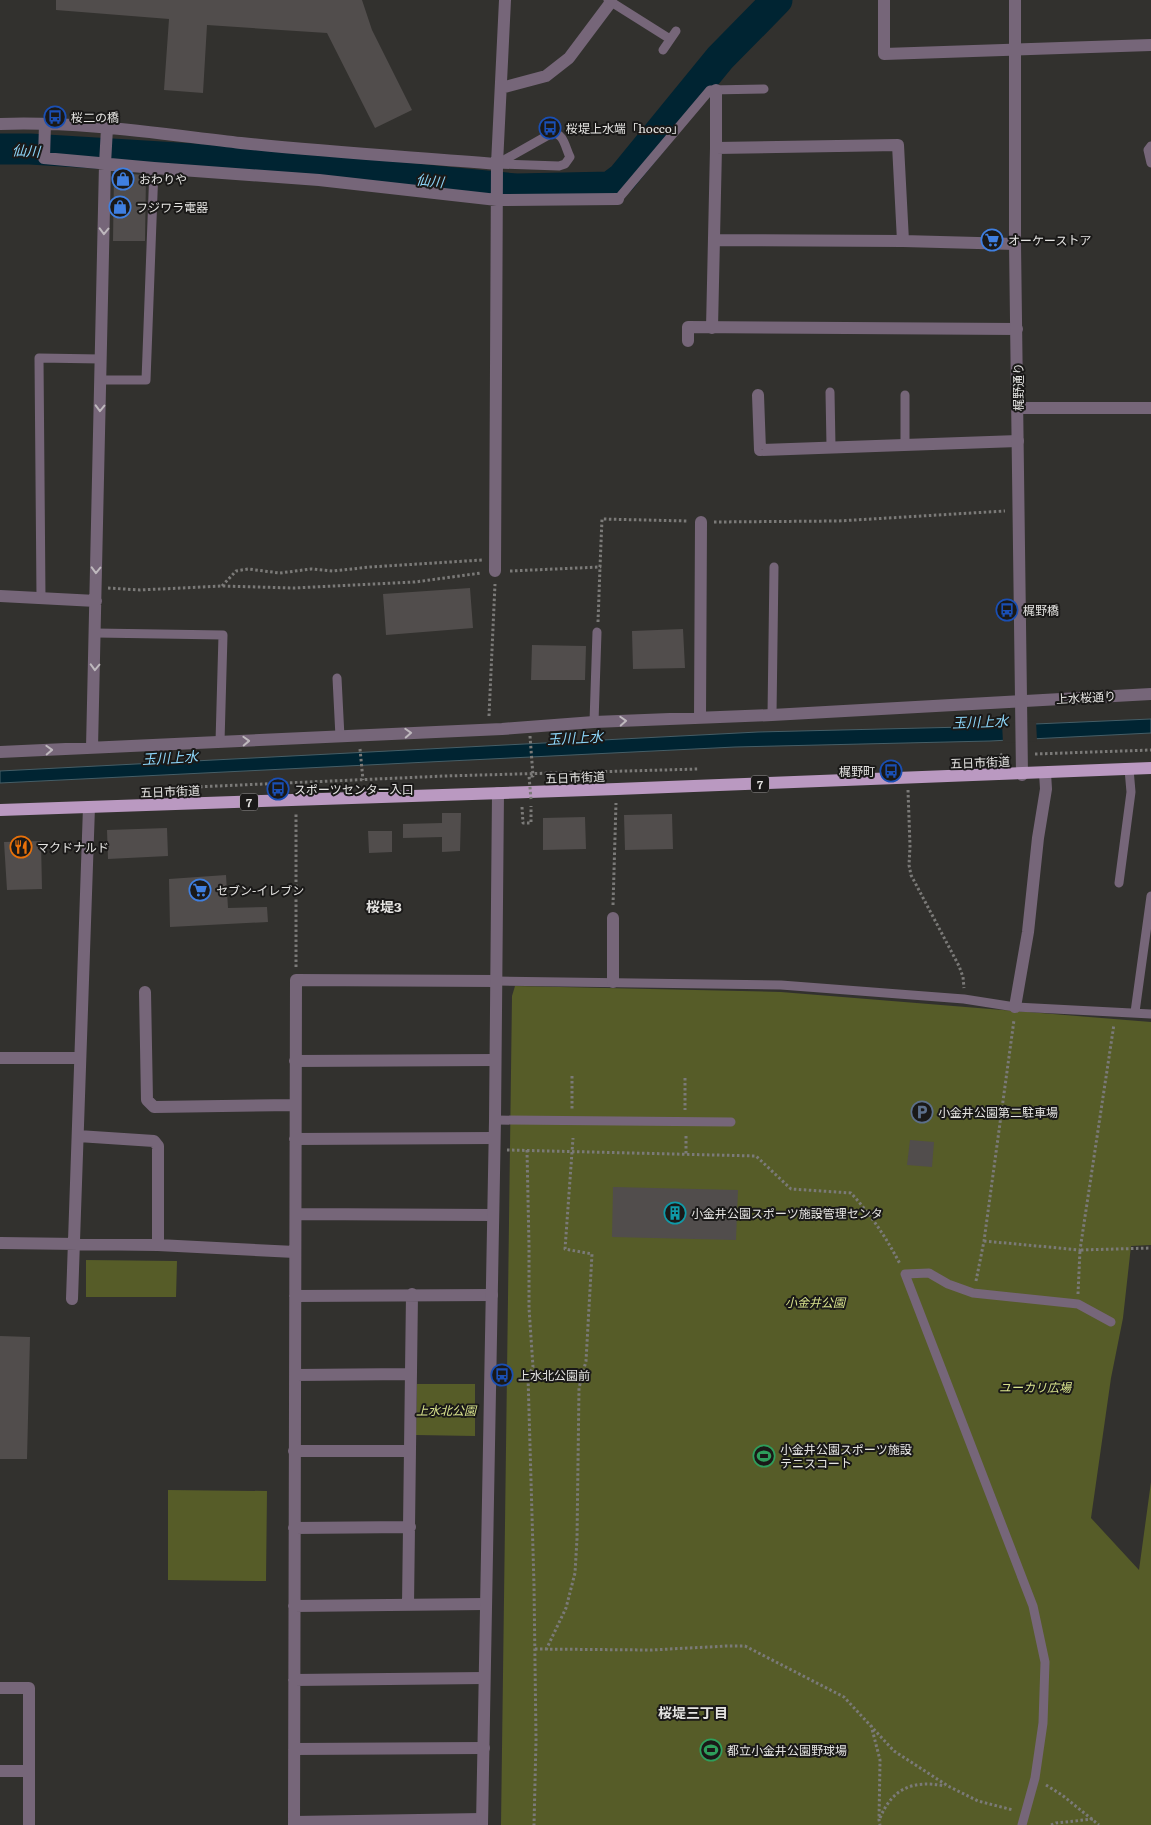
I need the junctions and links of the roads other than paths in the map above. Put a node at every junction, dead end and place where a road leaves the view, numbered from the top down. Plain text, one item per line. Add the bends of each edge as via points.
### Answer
1 (505, 0) edge
2 (884, 0) edge
3 (1015, 0) edge
4 (609, 1) edge
5 (676, 31) dead end
6 (670, 39) junction
7 (1151, 45) edge
8 (1016, 49) junction
9 (663, 50) dead end
10 (501, 88) junction
11 (764, 89) dead end
12 (716, 90) junction
13 (0, 124) edge
14 (45, 124) junction
15 (107, 128) junction
16 (1151, 146) edge
17 (716, 148) junction
18 (1151, 163) edge
19 (105, 164) junction
20 (154, 168) junction
21 (497, 169) junction
22 (618, 199) joint
23 (497, 200) junction
24 (714, 240) junction
25 (903, 242) junction
26 (1016, 244) junction
27 (712, 328) junction
28 (1017, 329) junction
29 (688, 341) dead end
30 (101, 359) junction
31 (101, 380) junction
32 (830, 392) dead end
33 (758, 395) dead end
34 (904, 395) dead end
35 (1018, 408) junction
36 (1151, 408) edge
37 (1018, 441) junction
38 (905, 444) junction
39 (831, 446) junction
40 (701, 522) road end
41 (495, 565) road end
42 (774, 566) dead end
43 (0, 596) edge
44 (41, 597) junction
45 (96, 601) junction
46 (597, 632) road end
47 (96, 633) junction
48 (337, 678) dead end
49 (1151, 694) edge
50 (1020, 706) junction
51 (772, 715) junction
52 (700, 718) junction
53 (594, 722) junction
54 (340, 737) junction
55 (220, 742) junction
56 (92, 748) junction
57 (0, 752) edge
58 (1151, 768) edge
59 (1129, 769) junction
60 (1045, 773) junction
61 (1022, 774) junction
62 (498, 793) junction
63 (88, 807) junction
64 (0, 810) edge
65 (1119, 883) dead end
66 (1151, 896) edge
67 (613, 918) road end
68 (496, 981) junction
69 (613, 982) junction
70 (145, 992) dead end
71 (1015, 1007) junction
72 (1135, 1012) junction
73 (1151, 1014) edge
74 (0, 1058) edge
75 (79, 1058) junction
76 (496, 1060) junction
77 (295, 1061) junction
78 (295, 1105) junction
79 (495, 1120) junction
80 (730, 1122) dead end
81 (78, 1136) junction
82 (295, 1139) junction
83 (494, 1144) junction
84 (296, 1214) junction
85 (493, 1215) junction
86 (0, 1243) edge
87 (74, 1244) junction
88 (158, 1245) junction
89 (295, 1252) junction
90 (412, 1294) junction
91 (492, 1295) junction
92 (295, 1296) junction
93 (72, 1300) dead end
94 (1111, 1322) dead end
95 (411, 1374) junction
96 (294, 1375) junction
97 (294, 1450) junction
98 (410, 1451) junction
99 (410, 1527) junction
100 (294, 1528) junction
101 (485, 1604) junction
102 (408, 1605) junction
103 (294, 1606) junction
104 (484, 1678) junction
105 (294, 1680) junction
106 (0, 1688) edge
107 (484, 1748) junction
108 (294, 1749) junction
109 (0, 1771) edge
110 (29, 1771) junction
111 (482, 1822) edge
112 (294, 1823) edge
113 (29, 1825) edge
114 (1022, 1825) edge

1 - 10 street
2 - 8 street via 884,54
3 - 8 street, 梶野通り
4 - 6 lane
4 - 10 street via 569,58 546,76
5 - 6 lane
6 - 9 lane
7 - 8 street
8 - 26 street, 梶野通り
10 - 21 street
11 - 12 lane
12 - 17 street
12 - 22 lane via 710,90
13 - 14 street
14 - 15 street
14 - 19 street via 44,158
15 - 19 street
15 - 21 street
16 - 18 lane via 1148,150
17 - 24 street
17 - 25 street via 898,145
19 - 20 street
19 -> 30 street
20 - 23 street via 319,180
20 - 31 lane via 146,380
21 - 21 lane via 552,133 561,135 570,157 559,166
21 - 23 street
22 - 23 street
23 - 41 street
24 - 25 street
24 - 27 street
25 - 26 street
26 - 28 street, 梶野通り
27 - 28 street
27 - 29 street via 688,327
28 - 35 street, 梶野通り
30 - 31 street
30 - 44 lane via 39,358
31 -> 45 street
32 - 39 lane
33 - 39 street via 760,450
34 - 38 lane
35 - 36 street
35 - 37 street, 梶野通り
37 - 38 street
37 - 50 street, 梶野通り
38 - 39 street
40 - 52 street
42 - 51 lane
43 - 44 street
44 - 45 street
45 - 47 street
46 - 53 lane
47 - 55 lane via 224,635
47 -> 56 street
48 - 54 lane
49 - 50 street, 上水桜通り
50 - 51 street, 上水桜通り
50 - 61 street, 梶野通り via 1026,750
51 - 52 street, 上水桜通り
53 -> 52 street, 上水桜通り
54 -> 53 street, 上水桜通り via 502,730
55 -> 54 street, 上水桜通り
55 - 56 street, 上水桜通り
57 -> 56 street, 上水桜通り
58 - 59 main road, 五日市街道 / 7
59 - 60 main road, 五日市街道 / 7
59 - 65 lane via 1131,792
60 - 61 main road, 五日市街道 / 7
60 - 71 street via 1046,789 1028,932
61 - 62 main road, 五日市街道 / 7
62 - 63 main road, 五日市街道 / 7
62 - 68 street
63 - 64 main road, 五日市街道 / 7
63 - 75 street
66 - 72 lane
67 - 69 street
68 - 69 lane
68 - 76 street
68 - 77 street via 296,980
69 - 71 lane via 781,985 964,999
70 - 78 street via 147,1100 154,1107
71 - 72 lane
72 - 73 lane
74 - 75 street
75 - 81 street
76 - 77 street
76 - 79 street
77 - 78 street
78 - 82 street
79 - 80 lane
79 - 83 street
81 - 87 street
81 - 88 street via 154,1141 158,1146
82 - 83 street
82 - 84 street
83 - 85 street
84 - 85 street
84 - 89 street
85 - 91 street
86 - 87 street
87 - 88 street
87 - 93 street
88 - 89 street
89 - 92 street
90 - 91 street
90 - 92 street
90 - 95 street
91 - 101 street
92 - 96 street
94 - 114 lane via 1078,1304 973,1293 929,1273 905,1274 1032,1606 1045,1662 1043,1724 1035,1778
95 - 96 street
95 - 98 street
96 - 97 street
97 - 98 street
97 - 100 street
98 - 99 street
99 - 100 street
99 - 102 street
100 - 103 street
101 - 102 street
101 - 104 street
102 - 103 street
103 - 105 street
104 - 105 street
104 - 107 street
105 - 108 street
106 - 110 street via 29,1688
107 - 108 street
107 - 111 street
108 - 112 street
109 - 110 street
110 - 113 street
111 - 112 street

